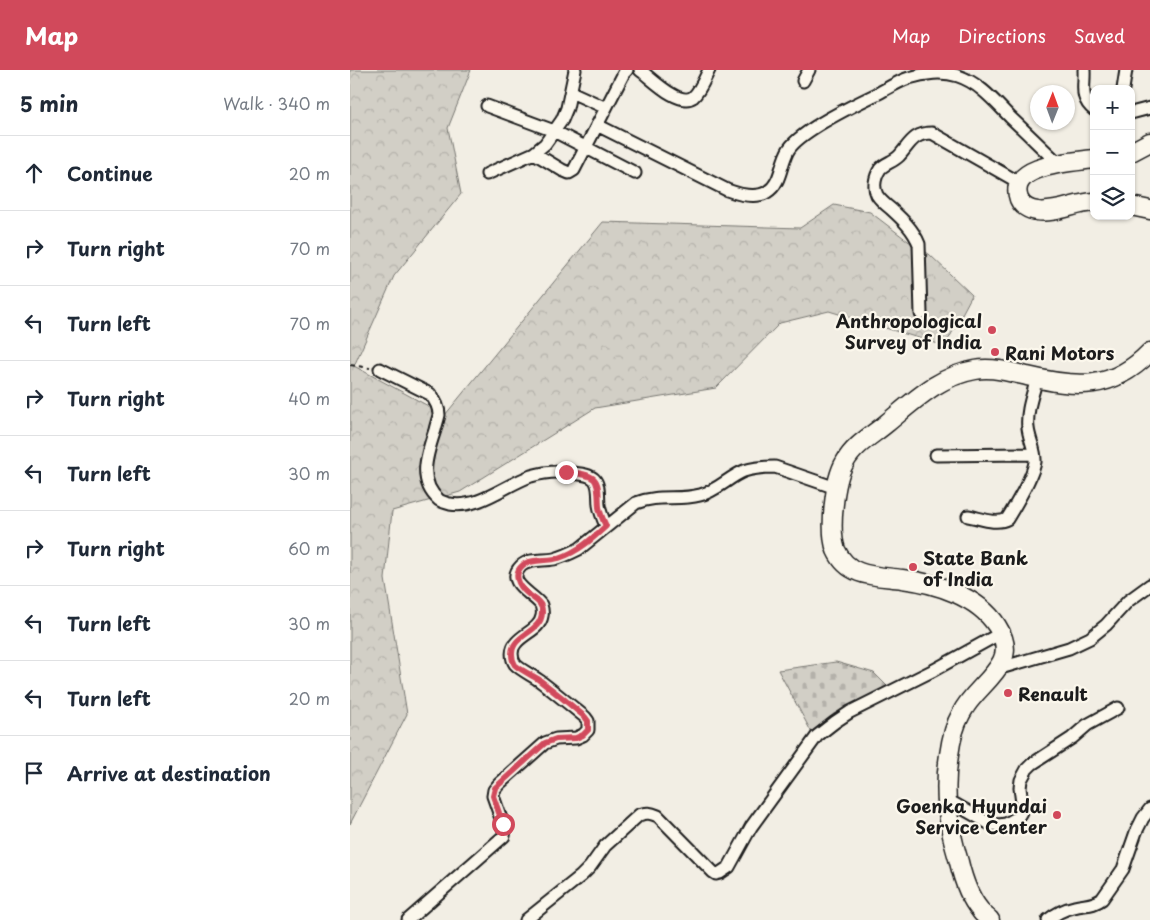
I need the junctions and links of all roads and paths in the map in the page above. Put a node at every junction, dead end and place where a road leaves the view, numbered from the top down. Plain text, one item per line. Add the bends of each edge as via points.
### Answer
1 (575, 70) edge
2 (627, 70) edge
3 (640, 70) edge
4 (709, 70) edge
5 (809, 70) edge
6 (1084, 70) edge
7 (1126, 70) edge
8 (803, 81) dead end
9 (1124, 85) edge
10 (571, 92) junction
11 (487, 106) dead end
12 (1090, 106) edge
13 (606, 108) junction
14 (1150, 108) edge
15 (1135, 112) edge
16 (597, 125) junction
17 (554, 131) junction
18 (1150, 142) edge
19 (585, 148) junction
20 (1135, 150) edge
21 (534, 153) junction
22 (1090, 159) edge
23 (1058, 163) junction
24 (488, 174) dead end
25 (635, 174) dead end
26 (1020, 183) junction
27 (1090, 202) edge
28 (1135, 207) edge
29 (1150, 210) edge
30 (921, 314) dead end
31 (1150, 352) edge
32 (350, 365) edge
33 (380, 369) joint
34 (1037, 378) junction
35 (936, 454) dead end
36 (1034, 454) junction
37 (836, 488) junction
38 (968, 516) dead end
39 (606, 526) junction
40 (1150, 585) edge
41 (1001, 633) junction
42 (997, 669) junction
43 (1118, 708) dead end
44 (946, 800) junction
45 (1150, 809) edge
46 (408, 920) edge
47 (526, 920) edge
48 (990, 920) edge
49 (1048, 920) edge

1 - 10 street
2 - 13 street
3 - 4 street via 669,93 687,100 694,96
5 - 8 street
6 - 12 street via 1083,93
7 - 9 street
10 - 13 street
10 - 17 street via 562,120
11 - 17 street
13 - 16 street
14 - 15 street
16 - 19 street
16 - 23 street via 726,190 754,196 772,189 789,148 811,130 907,78 940,73 957,76 986,93
17 - 19 street
17 - 21 street
18 - 20 highway
19 - 21 street via 574,170 569,173
19 - 25 street
21 - 24 street
22 - 23 highway
23 - 26 highway via 1033,171
26 - 27 highway via 1018,197 1021,204 1037,212
26 - 30 street via 932,133 915,136 897,158 879,171 875,187 878,196 910,228 919,244
28 - 29 highway
31 - 34 highway via 1128,371 1099,383
32 - 33 path
33 - 39 street via 430,394 436,402 439,416 425,469 427,485 441,502 469,504 538,474 583,474 593,478 597,484 601,516
34 - 36 street via 1027,415
34 - 37 highway via 1012,372 979,370 952,376 920,396 854,450 845,461
35 - 36 street
36 - 38 street via 1033,469 1007,519 998,522
37 - 39 street via 765,467 744,472 701,495 646,499
37 - 41 highway via 834,544 849,568 861,573 922,582 959,594 987,614
39 - 46 street via 579,549 554,559 526,563 516,575 517,582 527,594 542,606 542,613 539,624 515,644 512,657 516,665 585,717 588,732 576,738 545,743 499,784 493,796 505,830 504,836
40 - 42 street via 1128,601 1090,638 1069,648
41 - 42 highway via 1005,651
41 - 47 street via 850,712 817,736 751,827 725,870 713,872 658,816 646,813 639,815 605,846 581,876
42 - 44 highway via 972,697 955,726 946,770
43 - 44 street via 1087,725 1027,769 1021,780 1020,812 1013,821 990,824
44 - 48 highway via 963,878 980,911
45 - 49 street via 1136,832 1123,869 1102,899 1092,905 1069,908

